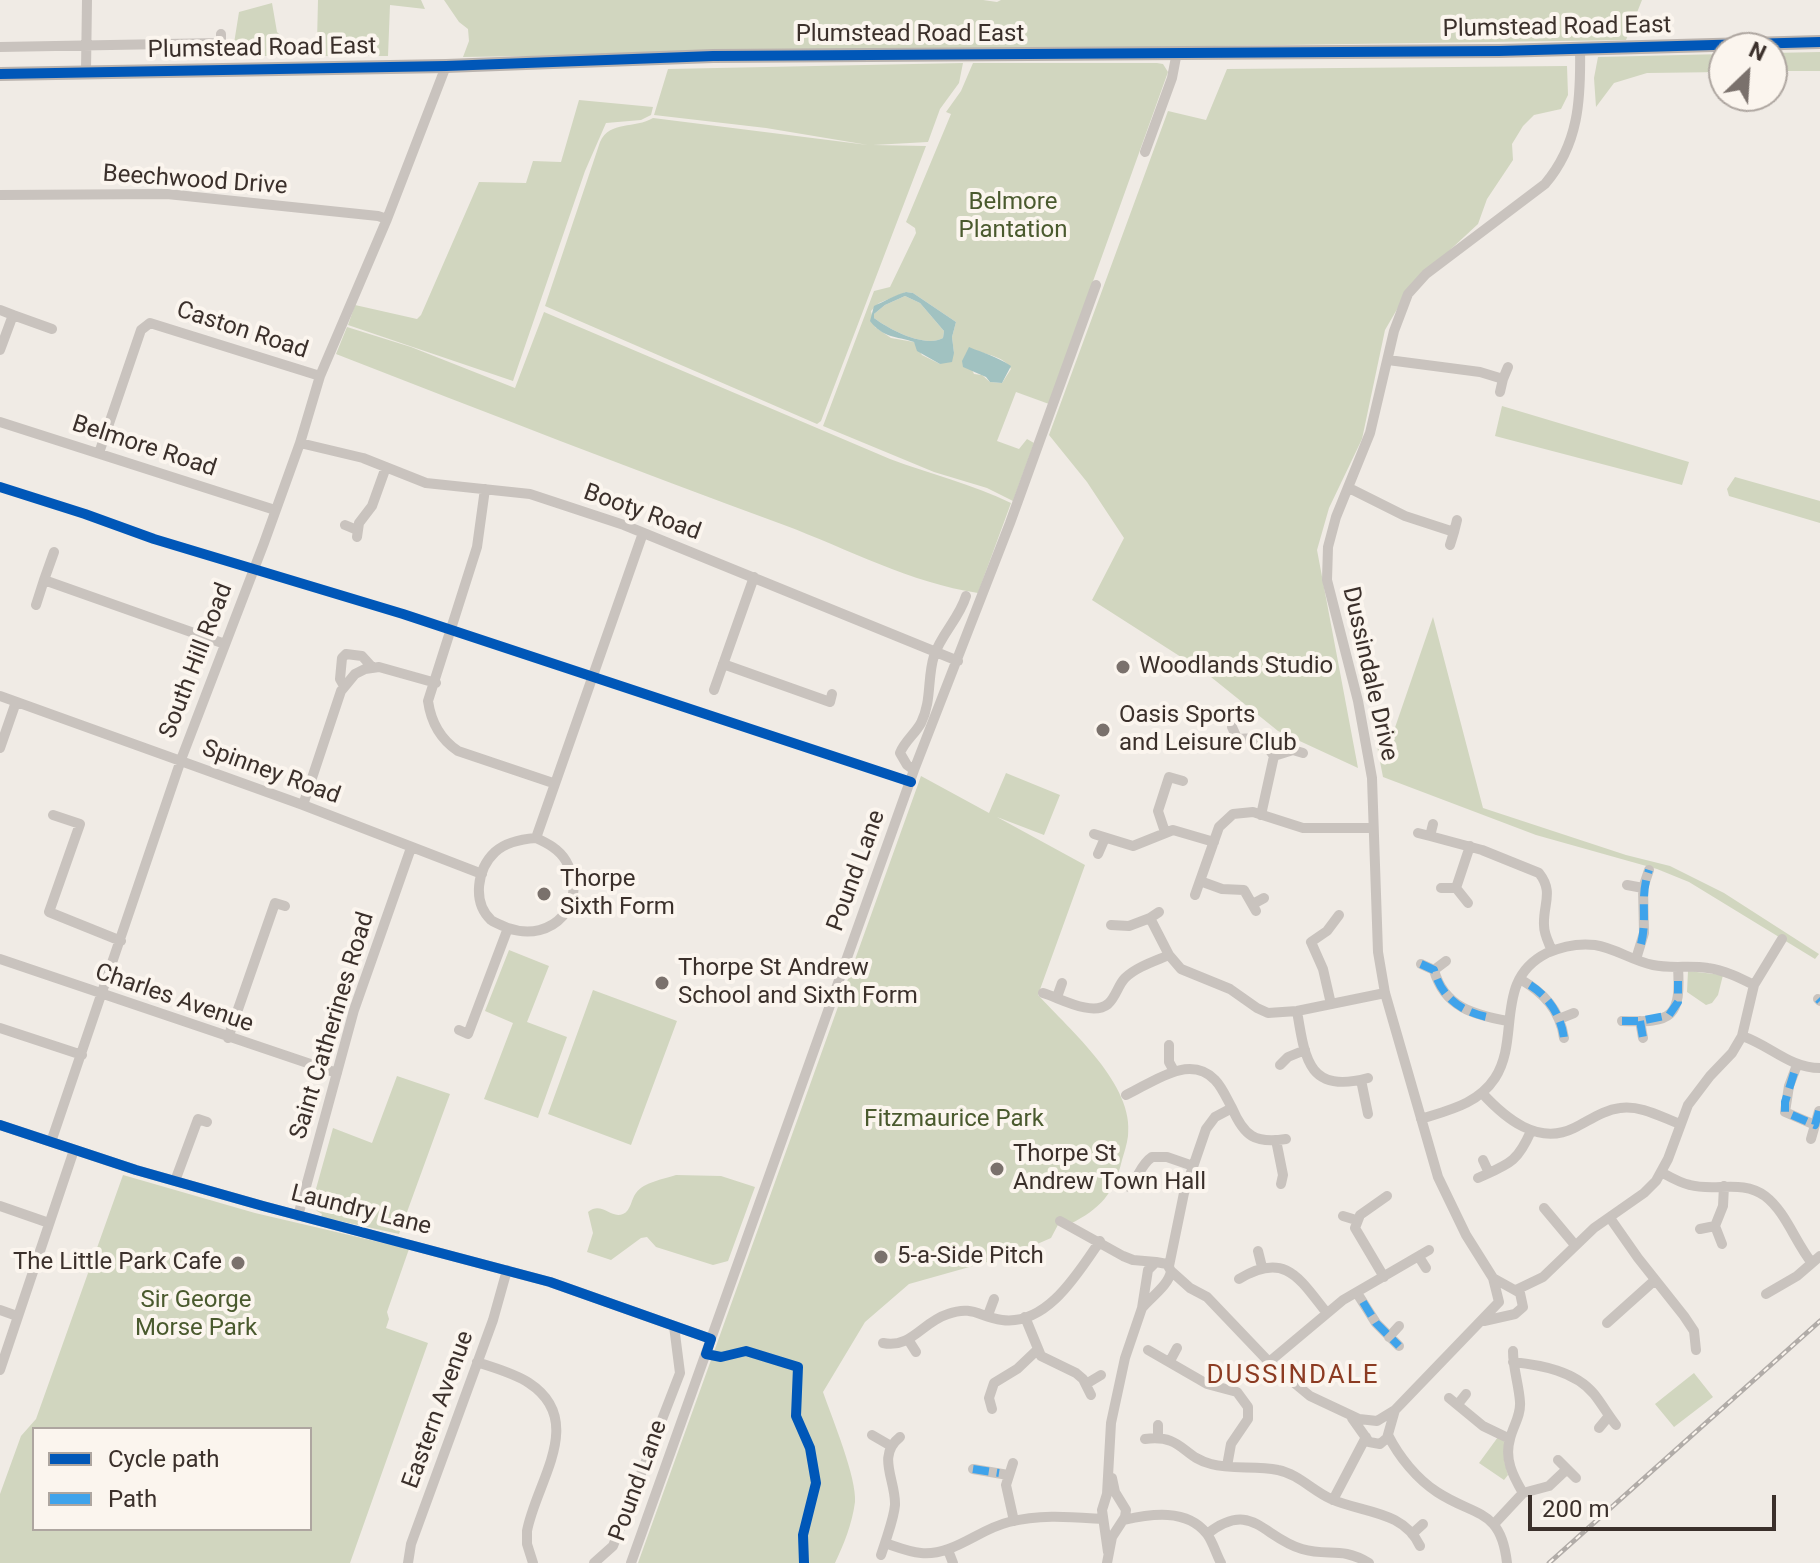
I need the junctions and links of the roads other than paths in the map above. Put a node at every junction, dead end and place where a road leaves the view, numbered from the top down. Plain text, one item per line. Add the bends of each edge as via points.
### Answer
1 (87, 0) edge
2 (1820, 42) edge
3 (221, 43) dead end
4 (87, 44) junction
5 (0, 47) edge
6 (1580, 48) junction
7 (1177, 52) junction
8 (446, 66) junction
9 (86, 71) junction
10 (0, 74) edge
11 (1145, 152) dead end
12 (0, 195) edge
13 (387, 219) junction
14 (1096, 285) dead end
15 (0, 310) edge
16 (13, 315) junction
17 (52, 329) dead end
18 (0, 350) edge
19 (1388, 360) junction
20 (1508, 367) dead end
21 (320, 376) junction
22 (1503, 379) junction
23 (1500, 392) dead end
24 (0, 422) edge
25 (300, 443) junction
26 (99, 453) junction
27 (386, 467) junction
28 (1349, 488) junction
29 (485, 489) junction
30 (275, 510) junction
31 (1457, 520) dead end
32 (345, 525) dead end
33 (1454, 532) junction
34 (643, 533) junction
35 (1450, 545) dead end
36 (54, 552) dead end
37 (754, 577) junction
38 (44, 580) junction
39 (966, 596) dead end
40 (36, 605) dead end
41 (225, 644) junction
42 (936, 651) junction
43 (958, 661) junction
44 (723, 664) junction
45 (372, 667) junction
46 (436, 683) junction
47 (344, 686) junction
48 (714, 690) dead end
49 (0, 696) edge
50 (16, 702) junction
51 (830, 702) dead end
52 (1232, 727) dead end
53 (0, 748) edge
54 (1303, 753) dead end
55 (1274, 756) junction
56 (181, 760) junction
57 (914, 770) junction
58 (1183, 781) dead end
59 (553, 783) junction
60 (303, 805) junction
61 (53, 815) dead end
62 (1261, 815) junction
63 (1433, 824) dead end
64 (1373, 828) junction
65 (1165, 832) junction
66 (1418, 833) dead end
67 (1430, 836) junction
68 (536, 838) junction
69 (1214, 842) junction
70 (1470, 846) junction
71 (411, 848) junction
72 (1098, 854) dead end
73 (1649, 870) dead end
74 (482, 874) junction
75 (1200, 881) junction
76 (1627, 885) dead end
77 (1441, 888) dead end
78 (1456, 888) junction
79 (1643, 888) junction
80 (1195, 895) dead end
81 (1264, 898) dead end
82 (275, 903) dead end
83 (1468, 903) dead end
84 (1339, 915) dead end
85 (1111, 925) dead end
86 (508, 928) junction
87 (1782, 939) dead end
88 (121, 941) junction
89 (1552, 951) junction
90 (1169, 955) junction
91 (0, 959) edge
92 (1636, 959) junction
93 (1446, 961) dead end
94 (1421, 964) dead end
95 (1678, 967) junction
96 (1434, 970) junction
97 (1520, 979) junction
98 (1062, 983) dead end
99 (1754, 985) junction
100 (1043, 993) dead end
101 (1385, 993) junction
102 (102, 996) junction
103 (1057, 997) junction
104 (1331, 1004) junction
105 (1297, 1011) junction
106 (1574, 1013) dead end
107 (1559, 1019) junction
108 (1508, 1021) junction
109 (1622, 1021) dead end
110 (1640, 1021) junction
111 (3, 1028) edge
112 (467, 1035) dead end
113 (1742, 1036) junction
114 (228, 1038) junction
115 (1564, 1038) dead end
116 (1643, 1038) dead end
117 (1, 1041) edge
118 (1169, 1045) dead end
119 (1305, 1050) junction
120 (82, 1055) junction
121 (1280, 1065) dead end
122 (1797, 1065) junction
123 (1820, 1068) edge
124 (1174, 1071) junction
125 (337, 1073) junction
126 (1482, 1093) junction
127 (1135, 1095) dead end
128 (1232, 1108) junction
129 (1819, 1111) edge
130 (1368, 1114) dead end
131 (198, 1119) dead end
132 (1421, 1119) junction
133 (1680, 1124) junction
134 (0, 1125) edge
135 (1815, 1125) junction
136 (1531, 1131) junction
137 (1811, 1139) dead end
138 (51, 1142) junction
139 (74, 1150) junction
140 (1483, 1160) dead end
141 (1193, 1166) junction
142 (1661, 1172) junction
143 (175, 1181) junction
144 (1281, 1184) dead end
145 (1724, 1186) junction
146 (1129, 1187) dead end
147 (1387, 1196) dead end
148 (0, 1206) edge
149 (1544, 1208) dead end
150 (298, 1216) junction
151 (1343, 1216) dead end
152 (1610, 1218) junction
153 (1356, 1220) junction
154 (1060, 1221) dead end
155 (49, 1223) junction
156 (1715, 1226) junction
157 (1700, 1229) dead end
158 (1100, 1241) junction
159 (1722, 1244) dead end
160 (1575, 1245) junction
161 (1429, 1250) dead end
162 (1258, 1251) dead end
163 (1419, 1257) junction
164 (1133, 1260) junction
165 (1816, 1260) edge
166 (1164, 1265) junction
167 (1262, 1267) junction
168 (1426, 1268) dead end
169 (507, 1270) junction
170 (1148, 1274) junction
171 (1384, 1277) junction
172 (1493, 1278) junction
173 (1239, 1279) dead end
174 (1655, 1280) junction
175 (1535, 1283) junction
176 (1165, 1284) junction
177 (1190, 1288) junction
178 (1514, 1290) junction
179 (1357, 1293) junction
180 (1766, 1294) dead end
181 (994, 1299) dead end
182 (1500, 1301) junction
183 (1524, 1301) junction
184 (1142, 1308) junction
185 (0, 1310) edge
186 (1326, 1312) junction
187 (1509, 1314) junction
188 (988, 1315) junction
189 (17, 1316) junction
190 (1025, 1317) junction
191 (1615, 1321) dead end
192 (1483, 1322) junction
193 (674, 1326) junction
194 (1399, 1326) dead end
195 (1389, 1337) junction
196 (711, 1339) junction
197 (909, 1341) junction
198 (883, 1343) dead end
199 (1399, 1346) dead end
200 (1177, 1348) dead end
201 (1037, 1350) junction
202 (1148, 1350) dead end
203 (1696, 1350) dead end
204 (916, 1352) dead end
205 (1170, 1361) junction
206 (477, 1362) junction
207 (1269, 1362) junction
208 (0, 1370) edge
209 (1101, 1375) dead end
210 (1086, 1384) junction
211 (1466, 1394) dead end
212 (1091, 1395) dead end
213 (992, 1409) dead end
214 (1395, 1410) junction
215 (1352, 1418) junction
216 (1375, 1421) junction
217 (1158, 1425) dead end
218 (1599, 1428) dead end
219 (1388, 1433) junction
220 (872, 1435) dead end
221 (1365, 1436) junction
222 (900, 1437) dead end
223 (1158, 1438) junction
224 (1145, 1439) dead end
225 (1510, 1439) junction
226 (1378, 1444) junction
227 (891, 1446) junction
228 (1395, 1449) junction
229 (1558, 1460) dead end
230 (1354, 1461) junction
231 (1013, 1463) dead end
232 (1227, 1466) junction
233 (973, 1469) dead end
234 (1110, 1469) junction
235 (1567, 1469) junction
236 (1008, 1475) junction
237 (1576, 1478) dead end
238 (1523, 1493) junction
239 (1333, 1500) junction
240 (1104, 1504) junction
241 (1124, 1505) junction
242 (1144, 1514) junction
243 (1075, 1516) junction
244 (1104, 1520) junction
245 (1014, 1521) junction
246 (1123, 1521) junction
247 (1495, 1523) junction
248 (1423, 1524) dead end
249 (1207, 1534) junction
250 (1412, 1534) junction
251 (885, 1543) junction
252 (1420, 1546) dead end
253 (948, 1550) junction
254 (881, 1555) dead end
255 (1107, 1557) edge
256 (408, 1563) edge
257 (533, 1563) edge
258 (594, 1563) edge
259 (631, 1563) edge
260 (953, 1563) edge
261 (1221, 1563) edge
262 (1369, 1563) edge
263 (1507, 1563) edge

1 - 4 street
2 - 6 street, Plumstead Road East
3 - 4 street, Plumstead Road East
4 - 5 street, Plumstead Road East
4 - 9 street
6 - 7 street, Plumstead Road East
6 - 19 street, Dussindale Drive via 1577,121 1558,169 1408,294
7 - 8 street, Plumstead Road East via 713,56
7 - 11 street
8 - 9 street, Plumstead Road East
8 - 13 street, South Hill Road
9 - 10 street, Plumstead Road East
12 - 13 street, Beechwood Drive via 167,194
13 - 21 street, South Hill Road
14 - 43 street, Pound Lane
15 - 16 street
16 - 17 street
16 - 18 street
19 - 22 street
19 - 28 street, Dussindale Drive via 1370,433
20 - 22 street
21 - 25 street, South Hill Road
21 - 26 street, Caston Road via 158,324 145,325
22 - 23 street
24 - 26 street, Belmore Road
25 - 27 street, Booty Road
25 - 30 street, South Hill Road
26 - 30 street, Belmore Road
27 - 29 street, Booty Road via 426,483
27 - 32 street via 357,533
28 - 33 street via 1405,516
28 - 64 street, Dussindale Drive via 1328,547 1327,580 1358,701 1372,778
29 - 34 street, Booty Road via 530,494
29 - 46 street via 477,547
30 - 41 street, South Hill Road
31 - 33 street
33 - 35 street
34 - 37 street, Booty Road
34 - 59 street
36 - 38 street
37 - 42 street, Booty Road
37 - 44 street
38 - 40 street
38 - 41 street
39 - 42 street
41 - 56 street, South Hill Road
42 - 43 street, Booty Road
42 - 57 street via 926,710 900,753
43 - 57 street, Pound Lane
44 - 48 street
44 - 51 street
45 - 46 street
45 - 47 street
45 - 47 street via 362,656 346,654 340,679
46 - 59 street via 428,701 430,713 447,743
47 - 60 street
49 - 50 street, Spinney Road
50 - 53 street
50 - 56 street, Spinney Road
52 - 55 street via 1233,740 1261,742
54 - 55 street via 1293,750
55 - 62 street
56 - 60 street, Spinney Road
56 - 88 street, South Hill Road
57 - 196 street, Pound Lane
58 - 65 street via 1164,775 1158,811
59 - 68 street
60 - 71 street, Spinney Road
61 - 88 street via 80,824 49,912
62 - 64 street via 1303,828
62 - 69 street via 1244,812 1228,817
63 - 67 street
64 - 101 street, Dussindale Drive via 1378,952
65 - 69 street
65 - 72 street via 1133,846 1099,836
66 - 67 street
67 - 70 street
68 - 74 street via 512,842 494,853
68 - 86 street via 565,860 572,895 555,925 537,933
69 - 75 street
70 - 78 street
70 - 89 street via 1539,873 1549,891 1543,922
71 - 74 street, Spinney Road
71 - 125 street, Saint Catherines Road
73 - 79 street
74 - 86 street via 479,901 491,920
75 - 80 street
75 - 81 street via 1244,890 1254,907
76 - 79 street
77 - 78 street
78 - 83 street
79 - 92 street via 1644,933
82 - 114 street
84 - 104 street via 1327,931 1306,944 1323,969
85 - 90 street via 1129,926 1155,915
86 - 112 street
87 - 99 street
88 - 102 street, South Hill Road
89 - 92 street via 1598,946
89 - 97 street
90 - 103 street via 1131,973 1104,1007 1092,1009
90 - 105 street via 1181,969 1230,989 1257,1008 1279,1014
91 - 102 street, Charles Avenue
92 - 95 street
93 - 96 street
94 - 96 street
95 - 99 street via 1721,970
95 - 110 street via 1677,1007 1669,1015
96 - 108 street via 1438,984 1461,1008
97 - 107 street via 1545,996
97 - 108 street
98 - 103 street
99 - 113 street
100 - 103 street
101 - 104 street
101 - 132 street, Dussindale Drive
102 - 114 street, Charles Avenue
102 - 120 street, South Hill Road
104 - 105 street
105 - 119 street
106 - 107 street
107 - 115 street
108 - 126 street via 1503,1059
109 - 110 street
110 - 116 street
111 - 117 street
111 - 120 street
113 - 122 street
113 - 133 street via 1698,1090
114 - 125 street, Charles Avenue
118 - 124 street
119 - 121 street
119 - 130 street via 1322,1079 1365,1079
120 - 138 street, South Hill Road
122 - 123 street
122 - 135 street via 1785,1112
124 - 127 street
124 - 128 street via 1188,1068 1215,1079
125 - 150 street, Saint Catherines Road
126 - 132 street
126 - 136 street
128 - 141 street via 1210,1122
128 - 144 street via 1244,1132 1281,1140
129 - 135 street
131 - 143 street
132 - 172 street, Dussindale Drive via 1438,1177
133 - 136 street via 1624,1108 1566,1132
133 - 142 street
134 - 138 street, Laundry Lane
135 - 137 street
136 - 140 street via 1511,1164 1484,1176
138 - 139 street, Laundry Lane
139 - 143 street, Laundry Lane
139 - 155 street
141 - 146 street via 1152,1157
141 - 166 street
142 - 145 street via 1690,1185
142 - 152 street via 1644,1193
143 - 150 street, Laundry Lane
145 - 156 street
145 - 165 street via 1763,1195 1783,1217 1796,1243
147 - 153 street
148 - 155 street
149 - 160 street via 1556,1214
150 - 169 street, Laundry Lane
151 - 153 street
152 - 160 street
152 - 174 street
153 - 171 street via 1358,1235
154 - 158 street
155 - 189 street
156 - 157 street
156 - 159 street
158 - 164 street
158 - 190 street via 1061,1293
160 - 175 street
161 - 163 street
162 - 167 street
163 - 168 street
163 - 171 street
164 - 166 street
164 - 170 street
165 - 180 street
166 - 170 street via 1151,1265
166 - 176 street
166 - 177 street
167 - 173 street
167 - 186 street via 1292,1272
169 - 193 street, Laundry Lane
169 - 206 street, Eastern Avenue
170 - 176 street via 1154,1284
170 - 184 street
171 - 179 street
172 - 178 street, Dussindale Drive
172 - 182 street, Dussindale Drive
174 - 191 street
174 - 203 street via 1694,1331
175 - 178 street
175 - 183 street
176 - 177 street
176 - 184 street
177 - 207 street via 1207,1297
178 - 182 street
178 - 183 street, Dussindale Drive
179 - 186 street
179 - 195 street
181 - 188 street
182 - 187 street, Dussindale Drive
182 - 192 street
183 - 187 street via 1520,1311
184 - 234 street via 1117,1390
185 - 189 street
186 - 207 street
187 - 192 street
188 - 190 street via 1002,1320
188 - 197 street via 972,1310 950,1313
189 - 208 street
190 - 201 street
192 - 214 street
193 - 196 street, Laundry Lane
193 - 258 street via 680,1373 613,1546
194 - 195 street
195 - 199 street
196 - 259 street, Pound Lane
197 - 198 street
197 - 204 street
200 - 205 street
201 - 210 street via 1070,1368
201 - 213 street via 994,1383
202 - 205 street
205 - 232 street via 1207,1384 1233,1390 1245,1401 1248,1419 1231,1444
206 - 256 street, Eastern Avenue
206 - 257 street via 530,1383 551,1405 558,1428 529,1519 527,1544
207 - 215 street via 1310,1396
209 - 210 street
210 - 212 street
211 - 225 street via 1454,1401 1483,1426
214 - 216 street
214 - 219 street
215 - 216 street
215 - 221 street
216 - 219 street
216 - 221 street via 1366,1426
217 - 223 street
218 - 225 street via 1613,1421 1579,1381 1513,1357 1520,1401
219 - 226 street
219 - 228 street
220 - 227 street
221 - 226 street
221 - 230 street
222 - 227 street
223 - 224 street
223 - 232 street via 1180,1444 1204,1462
225 - 238 street via 1510,1468
226 - 228 street
226 - 230 street
227 - 251 street via 888,1467 895,1505
228 - 247 street via 1436,1491
229 - 235 street
230 - 239 street
231 - 236 street
232 - 239 street via 1281,1471
233 - 236 street
234 - 240 street
234 - 241 street
235 - 237 street
235 - 238 street via 1549,1486
236 - 245 street
238 - 247 street
239 - 250 street via 1391,1518
240 - 241 street
240 - 243 street
240 - 244 street
241 - 242 street
241 - 246 street
242 - 246 street
242 - 249 street via 1185,1519
243 - 244 street
243 - 245 street
244 - 246 street via 1110,1525
244 - 255 street
245 - 253 street
246 - 255 street
247 - 263 street
248 - 250 street
249 - 261 street
249 - 262 street via 1229,1521 1250,1520 1301,1549 1350,1553
250 - 252 street
251 - 253 street via 919,1553
251 - 254 street
253 - 260 street

